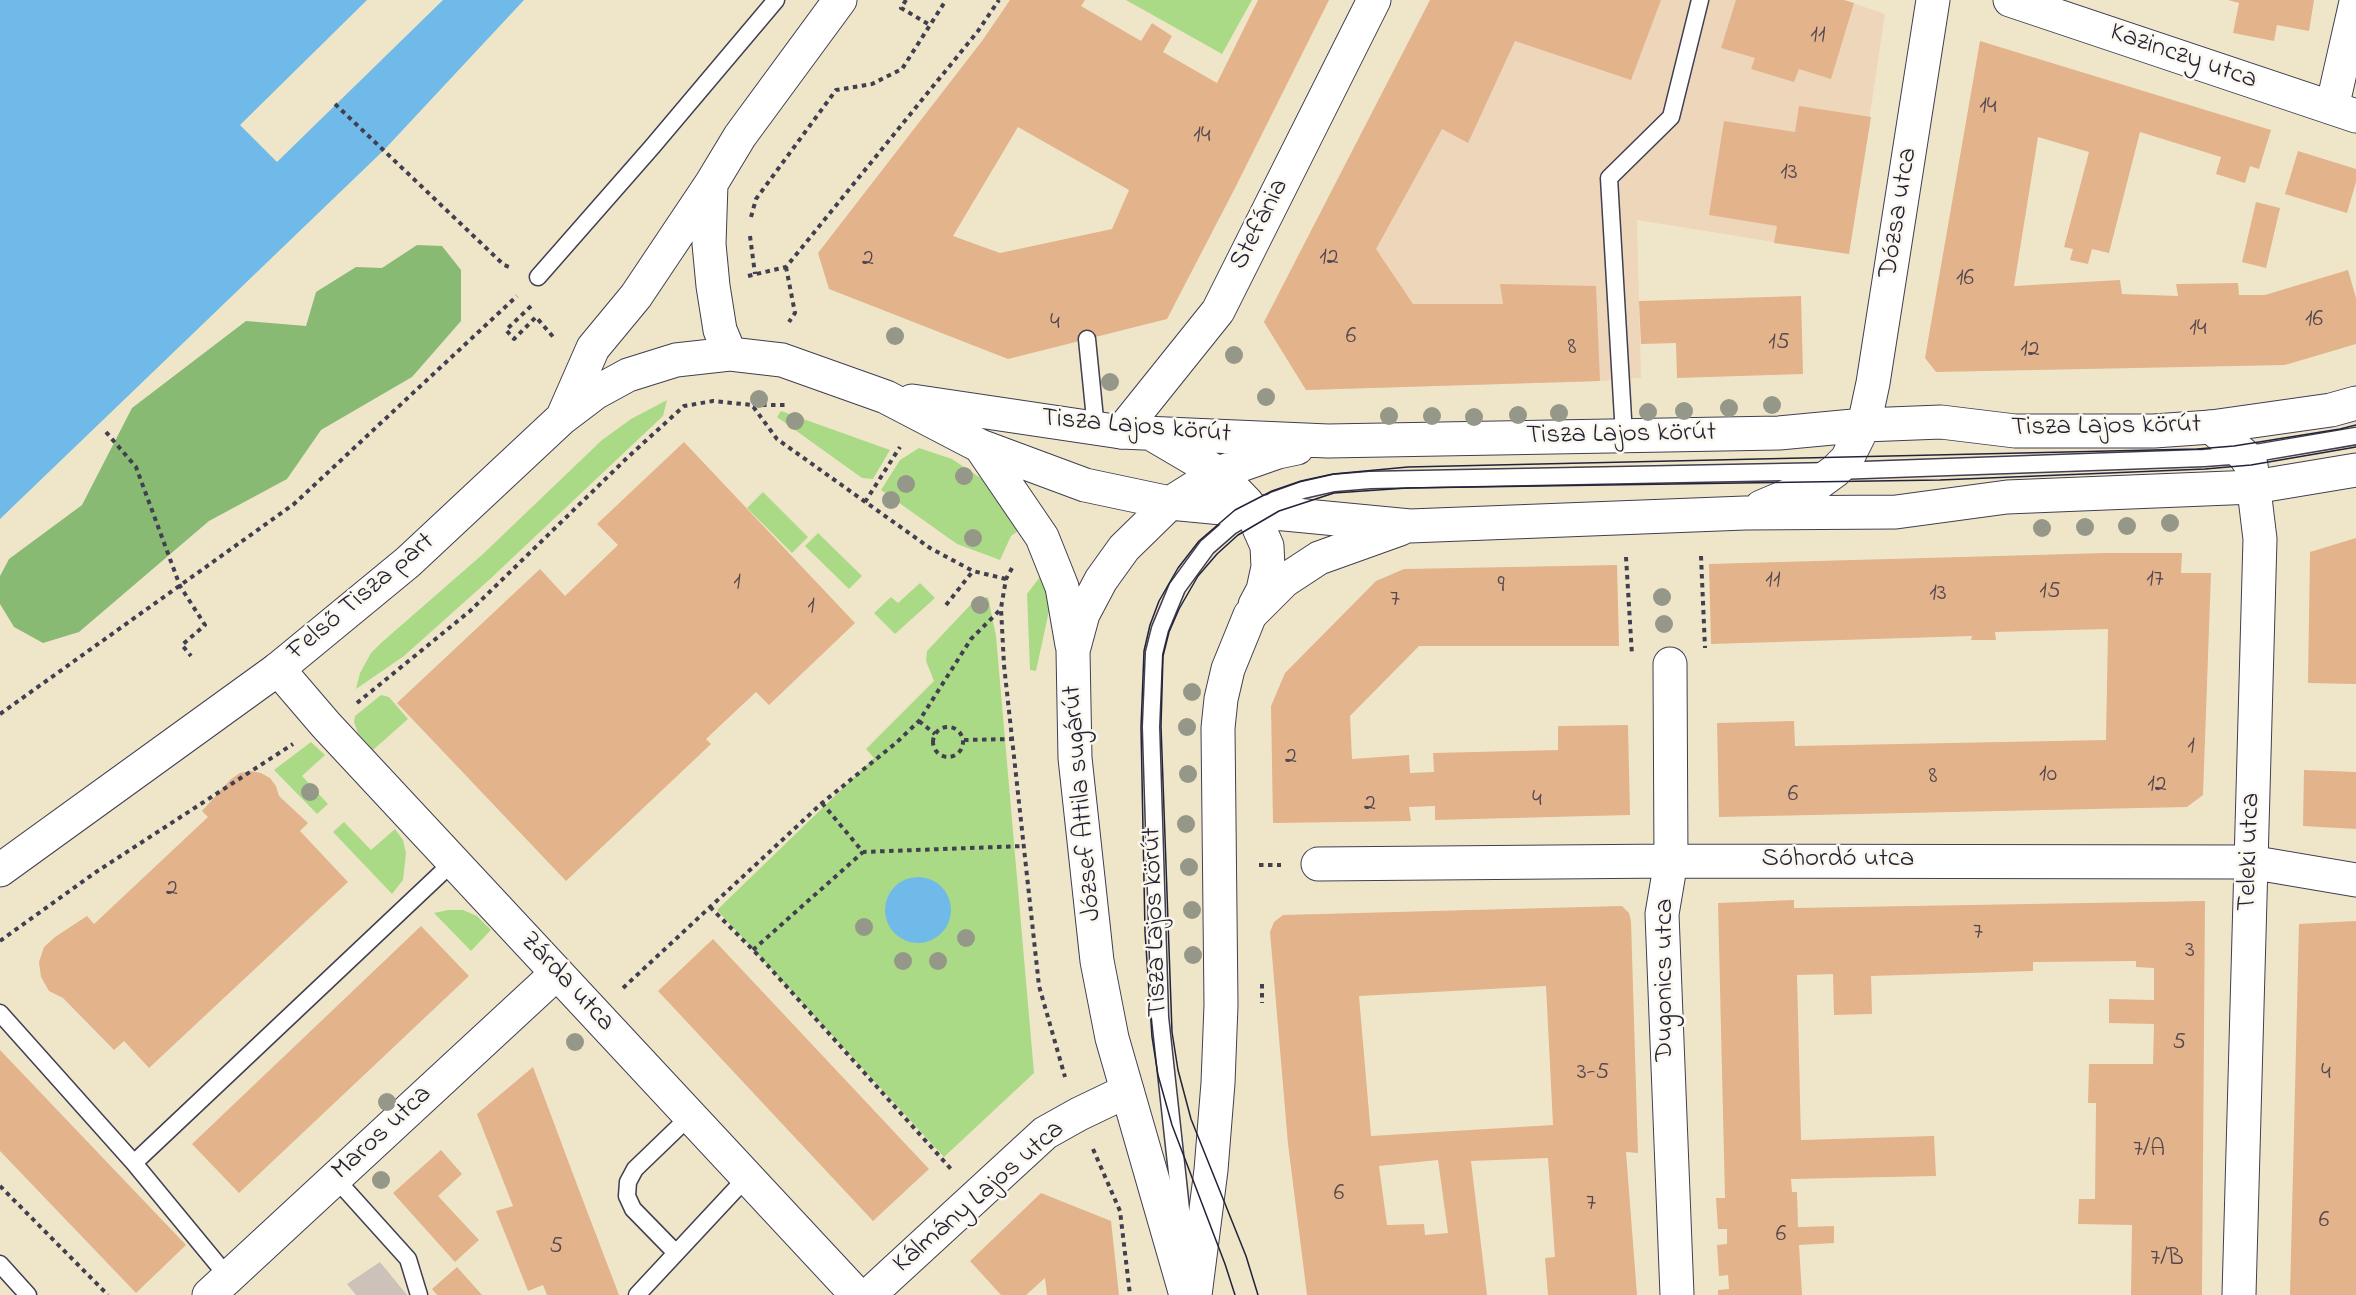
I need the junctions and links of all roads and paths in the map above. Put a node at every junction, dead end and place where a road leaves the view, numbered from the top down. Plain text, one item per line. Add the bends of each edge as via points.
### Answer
1 (776, 0) edge
2 (840, 0) edge
3 (906, 0) edge
4 (946, 0) edge
5 (999, 0) edge
6 (1374, 0) edge
7 (1700, 0) edge
8 (1933, 0) edge
9 (2010, 0) edge
10 (2356, 2) edge
11 (930, 25) junction
12 (335, 104) dead end
13 (2344, 112) edge
14 (711, 184) junction
15 (749, 223) dead end
16 (750, 234) dead end
17 (504, 264) dead end
18 (786, 267) junction
19 (538, 278) joint
20 (531, 306) dead end
21 (787, 325) dead end
22 (1087, 339) dead end
23 (560, 345) dead end
24 (730, 354) junction
25 (742, 398) dead end
26 (886, 398) junction
27 (2356, 403) edge
28 (741, 404) junction
29 (752, 405) junction
30 (786, 405) dead end
31 (562, 418) junction
32 (1864, 425) junction
33 (2211, 427) junction
34 (1108, 430) junction
35 (106, 432) dead end
36 (1153, 434) junction
37 (1624, 436) junction
38 (2356, 436) edge
39 (1328, 441) junction
40 (901, 446) dead end
41 (980, 446) junction
42 (2244, 454) junction
43 (2356, 470) edge
44 (1834, 471) junction
45 (1218, 473) junction
46 (2254, 487) junction
47 (865, 501) junction
48 (1170, 503) junction
49 (1252, 512) junction
50 (1745, 513) junction
51 (1410, 526) junction
52 (1042, 537) junction
53 (1701, 556) dead end
54 (1626, 557) dead end
55 (973, 571) junction
56 (1006, 579) junction
57 (180, 586) junction
58 (946, 605) dead end
59 (1001, 608) junction
60 (1250, 615) junction
61 (1705, 649) dead end
62 (1073, 651) junction
63 (191, 656) dead end
64 (1632, 664) dead end
65 (1670, 664) dead end
66 (278, 669) junction
67 (0, 714) edge
68 (920, 721) junction
69 (326, 725) junction
70 (934, 734) junction
71 (1012, 739) junction
72 (964, 740) junction
73 (822, 803) junction
74 (1023, 846) junction
75 (862, 852) junction
76 (1671, 861) junction
77 (453, 862) junction
78 (2250, 862) junction
79 (1318, 864) joint
80 (0, 870) edge
81 (1259, 876) dead end
82 (2356, 880) edge
83 (710, 907) junction
84 (0, 941) edge
85 (753, 950) junction
86 (557, 973) junction
87 (1262, 980) dead end
88 (1263, 1003) dead end
89 (0, 1013) edge
90 (595, 1014) junction
91 (1127, 1091) junction
92 (1078, 1114) junction
93 (690, 1116) junction
94 (134, 1163) junction
95 (747, 1177) junction
96 (335, 1178) junction
97 (0, 1186) edge
98 (975, 1197) junction
99 (676, 1253) junction
100 (0, 1264) edge
101 (218, 1286) edge
102 (28, 1295) edge
103 (108, 1295) edge
104 (420, 1295) edge
105 (637, 1295) edge
106 (857, 1295) edge
107 (869, 1295) edge
108 (1130, 1295) edge
109 (1188, 1295) edge
110 (1195, 1295) edge
111 (1677, 1295) edge
112 (2239, 1295) edge

1 - 19 lane
2 - 14 street via 740,136
3 - 11 path via 901,8
4 - 11 path
5 - 18 path
6 - 34 street, Stefánia via 1218,311
7 - 37 lane via 1671,117 1609,178
8 - 32 street, Dózsa utca
9 - 13 street, Kazinczy utca
10 - 13 street
11 - 15 path via 902,69 872,84 836,90 756,199
12 - 17 path
14 - 24 street via 709,244 713,286 720,330
14 - 31 street via 636,296 593,348
16 - 18 path via 755,274
18 - 21 path via 795,313
19 - 57 path via 294,504
20 - 23 path via 506,330 514,339 536,317
22 - 34 lane
24 - 26 street, Tisza Lajos körút via 782,360
24 - 31 street, Felső Tisza part via 676,360 628,375
25 - 28 path
26 - 34 street, Tisza Lajos körút
26 - 41 street, Tisza Lajos körút
27 - 33 street, Tisza Lajos körút
28 - 29 path
28 - 69 path via 712,401 684,406 470,611
29 - 30 path
29 - 47 path via 777,439
31 - 66 street, Felső Tisza part via 408,562
32 - 33 street, Tisza Lajos körút via 1941,422 2047,432
32 - 37 street, Tisza Lajos körút via 1779,433
32 - 44 street, Dózsa utca via 1847,459
33 - 42 street
34 - 36 street, Tisza Lajos körút
35 - 57 path via 136,467
36 - 39 street, Tisza Lajos körút
36 - 45 street
37 - 39 street, Tisza Lajos körút
38 - 42 lane, Tisza Lajos körút
39 - 45 street, József Attila sugárút via 1278,452
40 - 47 path
41 - 48 street, Tisza Lajos körút via 1085,485
41 - 52 street
42 - 44 lane, Tisza Lajos körút
42 - 46 street, Teleki utca via 2251,465
43 - 46 street, Tisza Lajos körút
44 - 49 lane, Tisza Lajos körút via 1370,480 1303,490
44 - 50 street, Dózsa utca via 1820,482
45 - 48 street, József Attila sugárút
45 - 49 street
46 - 50 street, Tisza Lajos körút via 2007,497 1896,512
46 - 78 street, Teleki utca via 2260,539
47 - 55 path via 930,548
48 - 49 street, Tisza Lajos körút
48 - 62 street, József Attila sugárút via 1124,548 1101,580 1083,614
49 - 51 street, Tisza Lajos körút
49 - 60 street via 1267,546 1268,567 1263,590
49 - 109 lane, Tisza Lajos körút via 1207,548 1187,573 1169,605 1154,653 1151,727 1160,1017
50 - 51 street, Tisza Lajos körút
51 - 60 street via 1319,558 1284,581
52 - 56 path via 1015,563
52 - 62 street via 1062,587
53 - 61 path
54 - 64 path
55 - 56 path
55 - 58 path
56 - 59 path
57 - 63 path via 206,625 182,645
57 - 67 path
59 - 68 path via 971,639
59 - 71 path
60 - 110 street via 1228,669 1218,728 1218,1083
62 - 91 street, József Attila sugárút via 1075,758 1097,961
65 - 76 street, Dugonics utca
66 - 69 street, Zárda utca
66 - 80 street, Felső Tisza part
68 - 70 path
68 - 73 path
69 - 77 street, Zárda utca
69 - 84 path via 96,872
70 - 72 path via 942,727 952,726
70 - 72 path via 936,752 944,757 961,750
71 - 72 path
71 - 74 path
73 - 75 path
73 - 83 path
74 - 75 path
74 - 92 path via 1038,986
75 - 85 path
76 - 78 street, Sóhordó utca
76 - 79 street, Sóhordó utca
76 - 111 street, Dugonics utca via 1662,914
77 - 86 street, Zárda utca
77 - 94 lane
78 - 82 street, Sóhordó utca
78 - 112 street, Teleki utca
79 - 81 path via 1259,865
83 - 85 path
83 - 90 path
85 - 98 path
86 - 90 street, Zárda utca
86 - 96 street, Maros utca
87 - 88 path
89 - 94 lane
90 - 93 street, Zárda utca
91 - 92 street, Kálmány Lajos utca
91 - 109 street, József Attila sugárút
92 - 98 street, Kálmány Lajos utca via 1045,1133
92 - 108 path via 1120,1211
93 - 95 street, Zárda utca
93 - 99 lane via 635,1169 628,1182 627,1196 633,1209
94 - 101 lane
95 - 99 lane
95 - 106 street, Zárda utca
96 - 101 street, Maros utca
96 - 104 lane via 408,1259
97 - 103 path
98 - 107 street, Kálmány Lajos utca
99 - 105 lane
100 - 102 lane

